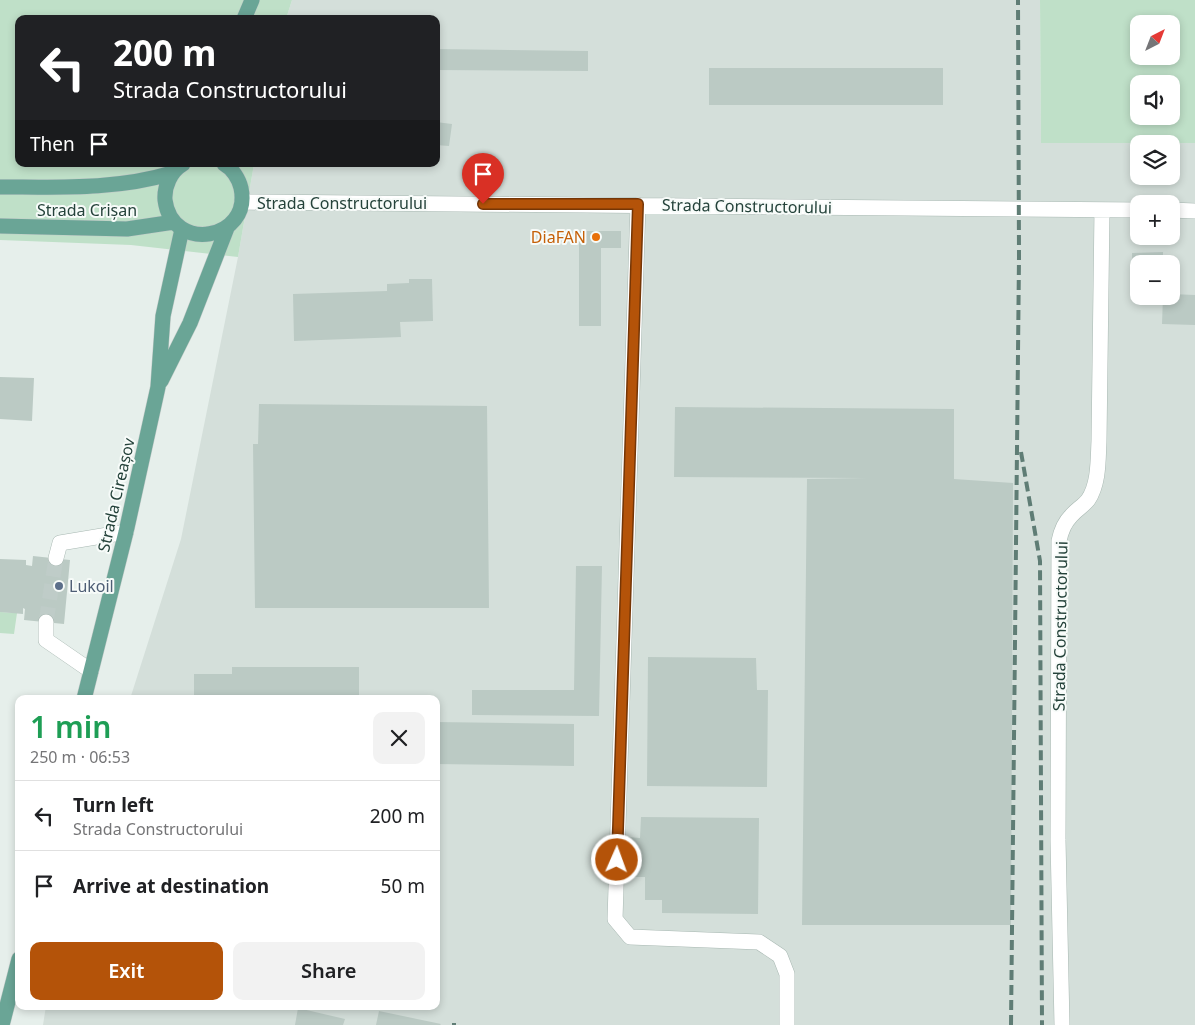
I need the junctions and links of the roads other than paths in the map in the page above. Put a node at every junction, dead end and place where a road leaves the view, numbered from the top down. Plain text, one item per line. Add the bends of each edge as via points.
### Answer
1 (178, 168) edge
2 (237, 170) edge
3 (0, 187) edge
4 (242, 202) junction
5 (638, 204) junction
6 (1102, 210) junction
7 (1130, 210) edge
8 (1180, 210) edge
9 (1195, 210) edge
10 (178, 225) junction
11 (0, 226) edge
12 (227, 228) junction
13 (158, 387) junction
14 (126, 532) junction
15 (56, 558) tunnel mouth
16 (46, 622) tunnel mouth
17 (91, 671) junction
18 (85, 695) edge
19 (15, 973) edge
20 (2, 1020) edge
21 (788, 1025) edge
22 (1062, 1025) edge

1 - 3 main road, Strada Crișan via 153,179 112,185
1 - 10 main road via 166,185 165,197 167,210
2 - 4 main road
4 - 5 street, Strada Constructorului
4 - 12 main road, Strada Cireașov
5 - 6 street, Strada Constructorului
5 - 21 street via 615,919 630,937 759,942 780,956 787,974
6 - 7 street, Strada Constructorului
6 - 22 street, Strada Constructorului via 1097,471 1094,489 1063,526 1059,541 1058,840
8 - 9 street
10 - 11 main road, Strada Crișan via 127,229
10 - 12 main road via 193,234 205,235
10 - 13 main road, Strada Cireașov via 163,316
12 - 13 main road, Strada Cireașov via 190,323
13 - 14 main road, Strada Cireașov
14 - 15 street via 60,543
14 - 17 main road, Strada Cireașov
16 - 17 street via 46,640
17 - 18 main road, Strada Cireașov
19 - 20 main road

